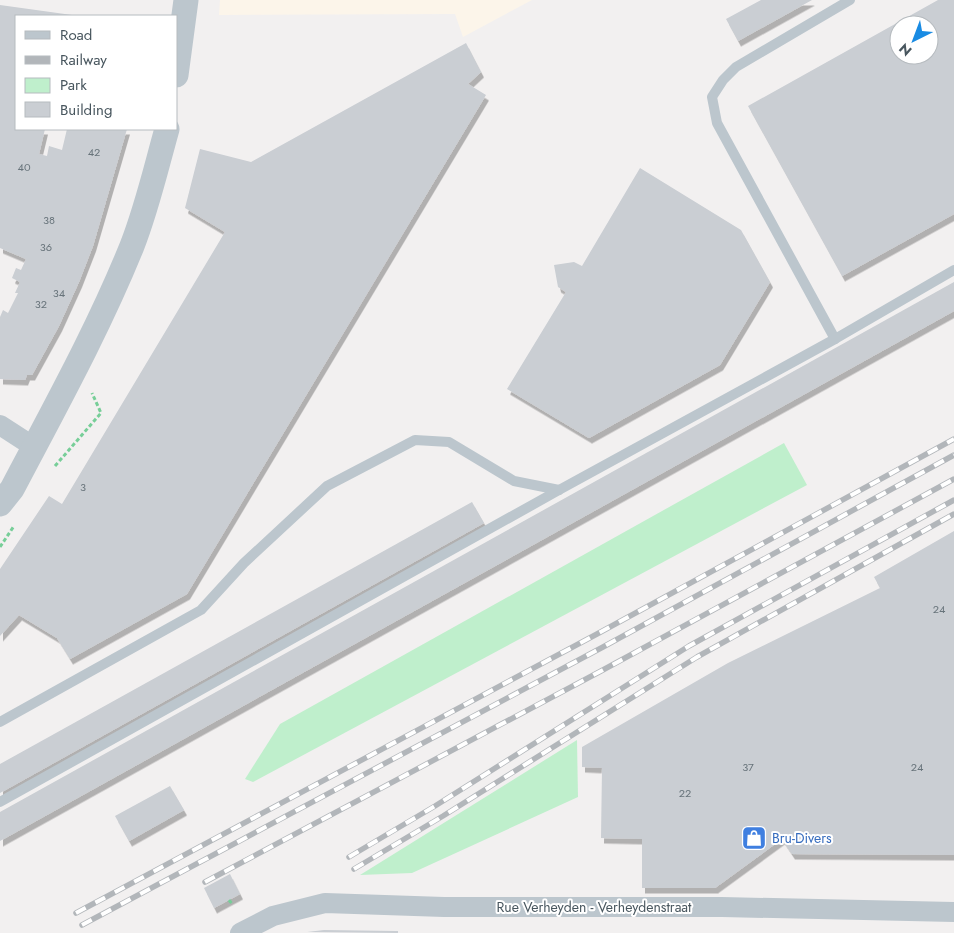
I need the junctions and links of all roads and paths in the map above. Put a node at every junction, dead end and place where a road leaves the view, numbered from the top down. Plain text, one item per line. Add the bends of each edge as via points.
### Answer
1 (186, 0) edge
2 (850, 0) edge
3 (178, 60) edge
4 (167, 130) edge
5 (954, 270) edge
6 (835, 339) junction
7 (0, 425) edge
8 (34, 447) junction
9 (559, 490) junction
10 (0, 504) edge
11 (0, 722) edge
12 (0, 802) edge
13 (229, 900) dead end
14 (232, 904) dead end
15 (954, 912) edge
16 (240, 933) edge

1 - 3 street
2 - 6 lane via 736,67 712,97 717,123
4 - 8 street via 132,244 88,344
5 - 6 lane
6 - 9 lane
7 - 8 street
8 - 10 street via 12,489
9 - 11 lane via 514,481 449,442 415,440 327,486 244,563 201,610
9 - 12 lane
13 - 14 path
15 - 16 street, Rue Verheyden - Verheydenstraat via 325,903 274,916

